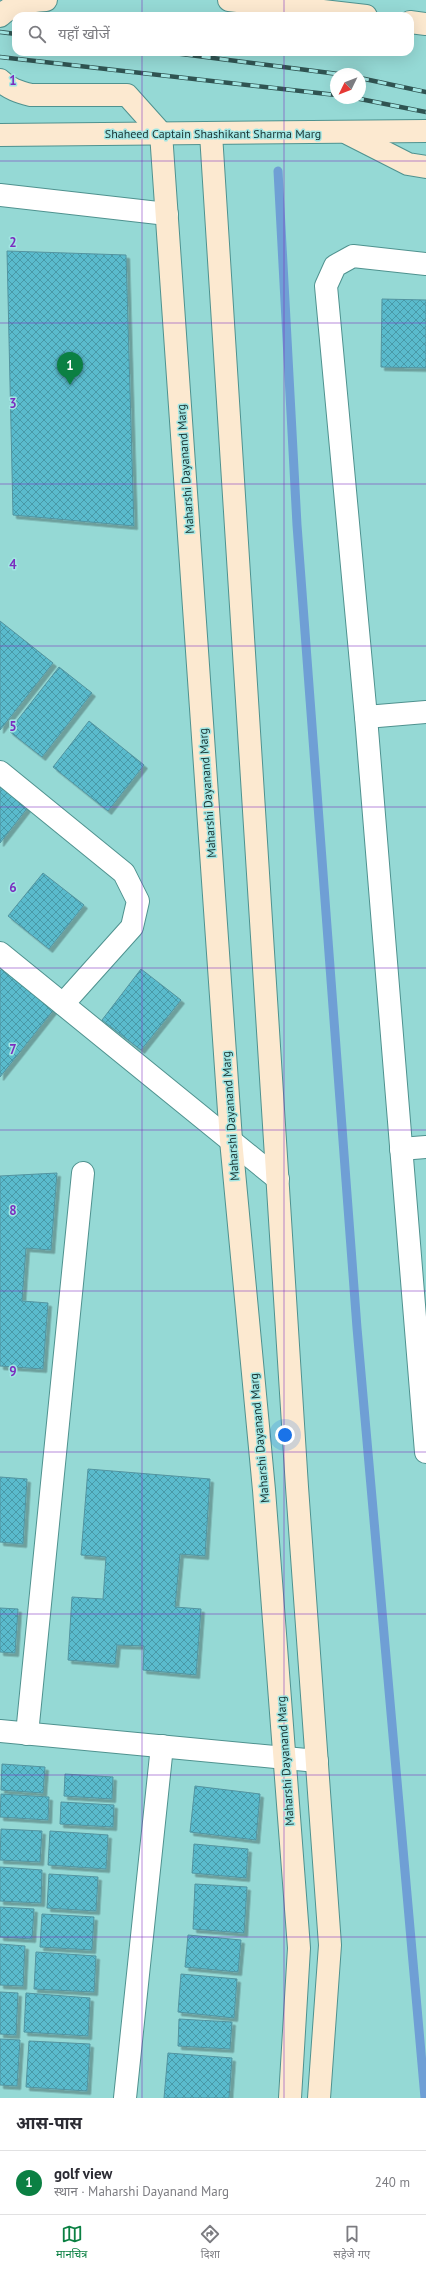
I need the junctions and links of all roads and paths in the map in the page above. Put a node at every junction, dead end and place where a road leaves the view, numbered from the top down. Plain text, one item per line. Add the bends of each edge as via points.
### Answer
1 (46, 0) edge
2 (229, 0) edge
3 (332, 12) edge
4 (0, 16) edge
5 (414, 22) edge
6 (426, 24) edge
7 (0, 80) edge
8 (426, 131) edge
9 (346, 132) junction
10 (161, 133) junction
11 (211, 134) junction
12 (0, 135) edge
13 (426, 167) edge
14 (0, 195) edge
15 (167, 214) junction
16 (426, 264) edge
17 (426, 712) edge
18 (366, 717) junction
19 (0, 772) edge
20 (0, 953) edge
21 (63, 1004) junction
22 (231, 1140) junction
23 (426, 1147) edge
24 (400, 1149) junction
25 (83, 1174) dead end
26 (278, 1179) junction
27 (422, 1355) edge
28 (426, 1452) edge
29 (0, 1731) edge
30 (27, 1734) junction
31 (162, 1746) junction
32 (284, 1758) junction
33 (317, 1761) junction
34 (125, 2098) edge
35 (290, 2098) edge
36 (319, 2098) edge

1 - 4 street via 20,2
2 - 3 street
5 - 6 street
7 - 10 street via 17,92 31,95 127,95
8 - 9 street, Shaheed Captain Shashikant Sharma Marg
9 - 11 street, Shaheed Captain Shashikant Sharma Marg
9 - 13 street via 408,164
10 - 11 street, Shaheed Captain Shashikant Sharma Marg
10 - 12 street, Shaheed Captain Shashikant Sharma Marg
10 - 15 street, Maharshi Dayanand Marg
11 - 26 street
14 - 15 street
15 - 22 street, Maharshi Dayanand Marg
16 - 18 street via 353,256 335,266 326,286
17 - 18 street
18 - 24 street
19 - 21 street via 124,873 138,901 132,927
20 - 21 street
21 - 22 street
22 - 26 street
22 - 32 street, Maharshi Dayanand Marg via 264,1490
23 - 24 street
24 - 27 street
25 - 30 street
26 - 33 street
27 - 28 street
29 - 30 street
30 - 31 street
31 - 32 street
31 - 34 street
32 - 33 street
32 - 35 street, Maharshi Dayanand Marg via 299,1948
33 - 36 street via 330,1945

